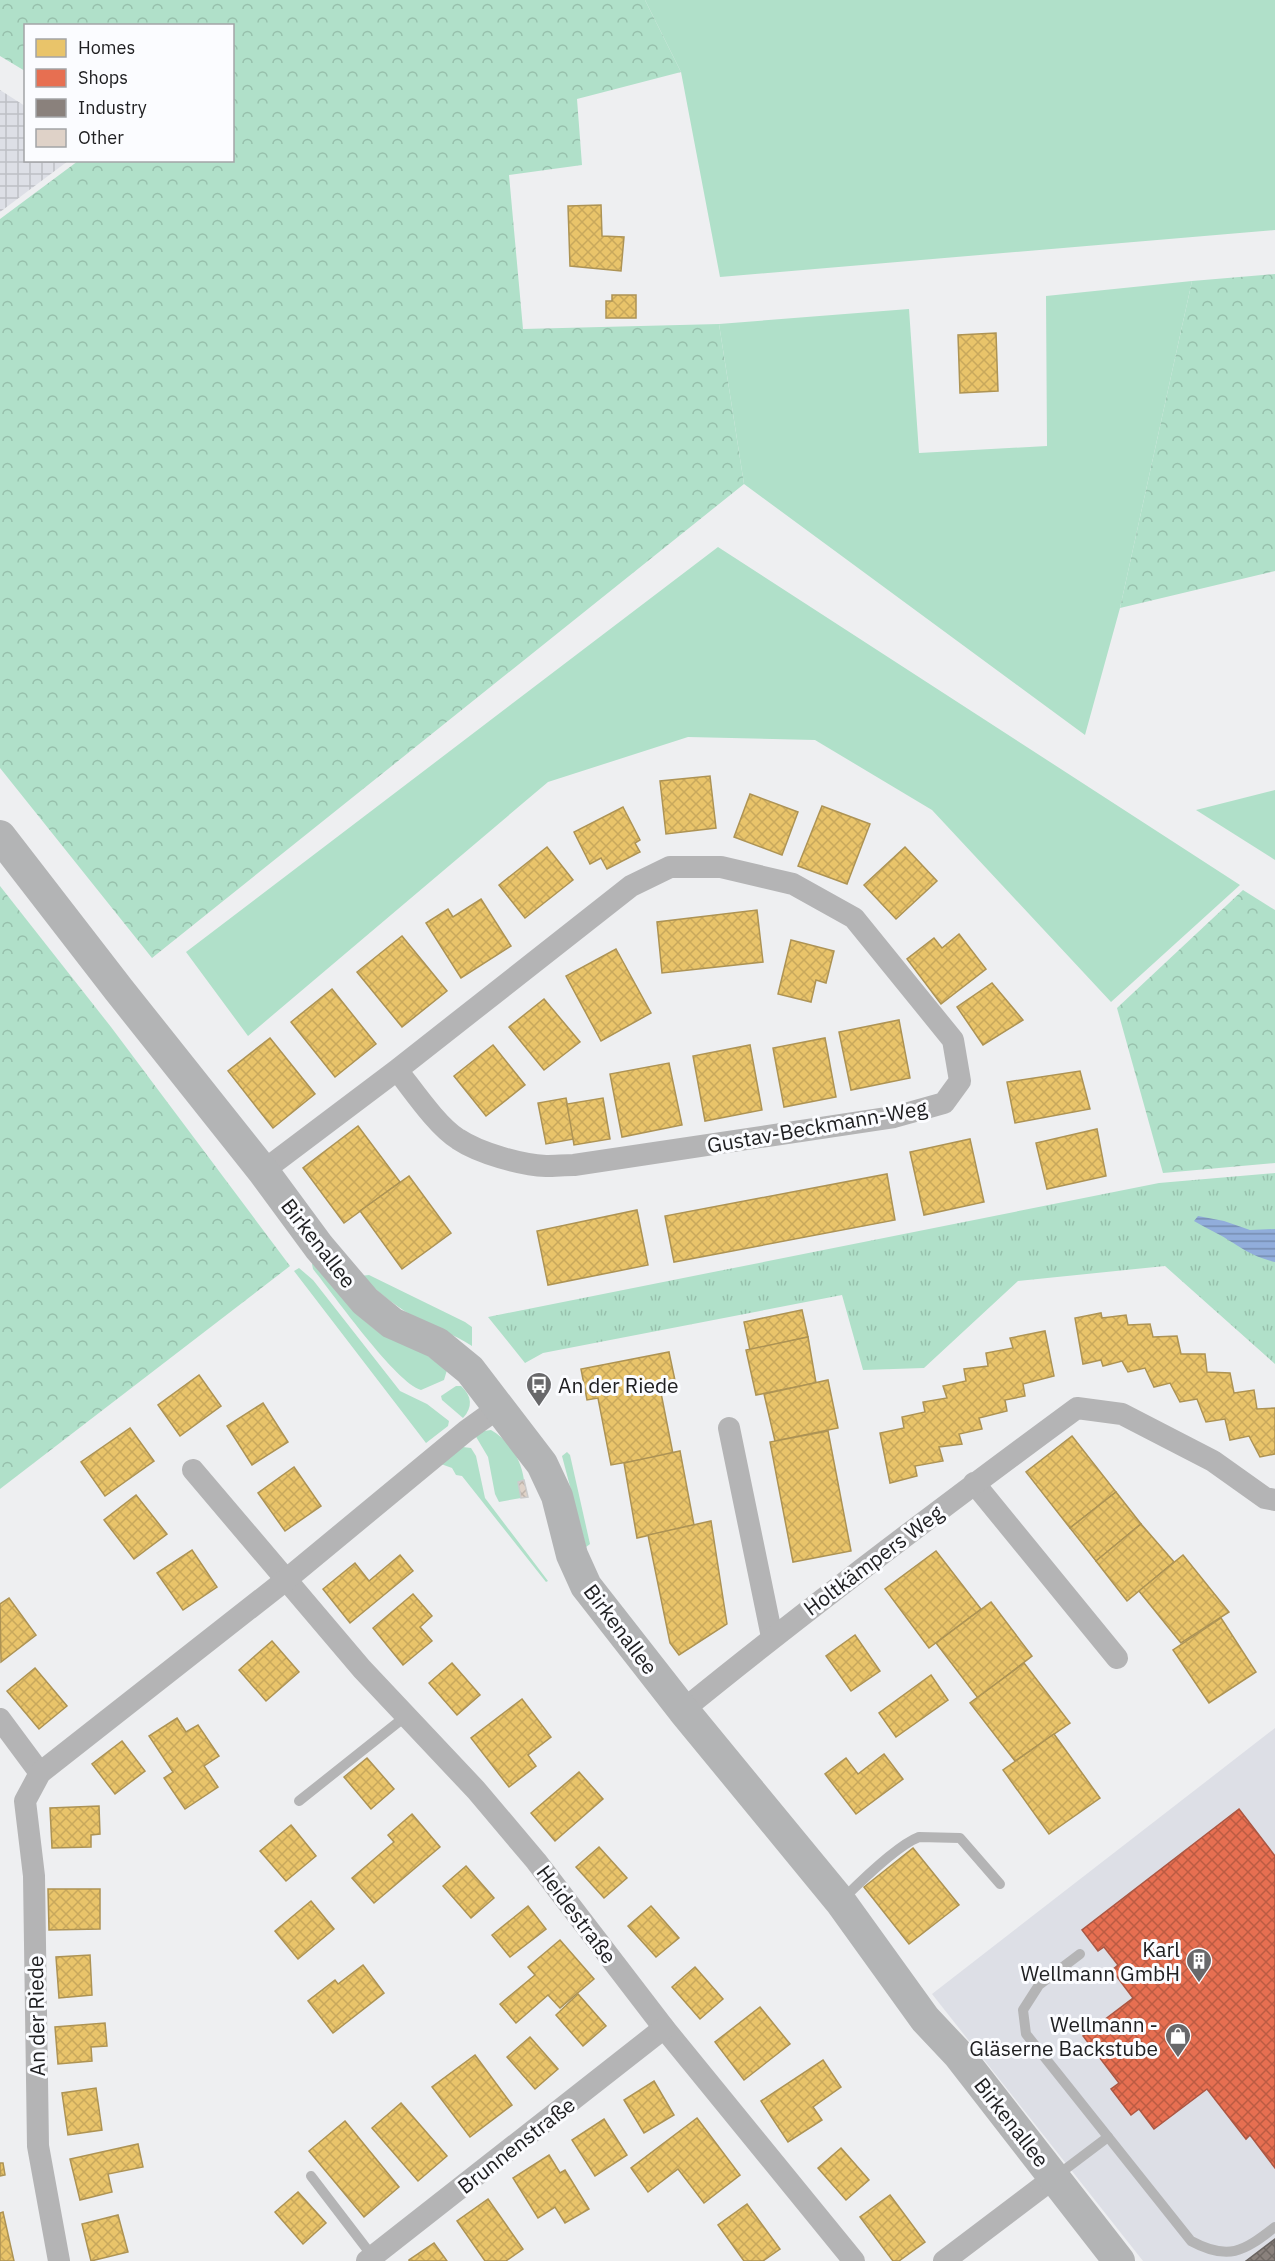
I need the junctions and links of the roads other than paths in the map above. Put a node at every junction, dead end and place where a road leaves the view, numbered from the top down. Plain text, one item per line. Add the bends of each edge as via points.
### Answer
1 (0, 836) edge
2 (397, 1070) junction
3 (263, 1171) junction
4 (498, 1408) junction
5 (729, 1428) dead end
6 (193, 1470) dead end
7 (974, 1483) junction
8 (1275, 1500) edge
9 (287, 1579) junction
10 (772, 1637) junction
11 (1117, 1658) dead end
12 (683, 1710) junction
13 (406, 1716) junction
14 (0, 1719) edge
15 (40, 1773) junction
16 (299, 1801) dead end
17 (1000, 1884) dead end
18 (840, 1901) junction
19 (1080, 1954) dead end
20 (664, 2028) junction
21 (1108, 2137) junction
22 (311, 2176) dead end
23 (1055, 2177) junction
24 (1275, 2227) edge
25 (370, 2259) edge
26 (59, 2261) edge
27 (854, 2261) edge
28 (944, 2261) edge
29 (1119, 2261) edge

1 - 3 street, Birkenallee
2 - 2 street, Gustav-Beckmann-Weg via 631,886 670,867 721,867 793,884 854,918 953,1040 960,1081 944,1103 894,1117 546,1166 498,1155 457,1139
2 - 3 street, Gustav-Beckmann-Weg
3 - 4 street, Birkenallee via 365,1301 392,1323 437,1343 470,1370
4 - 9 street, An der Riede
4 - 12 street, Birkenallee via 542,1464 557,1496 572,1555 586,1586
5 - 10 street
6 - 9 street
7 - 8 street, Holtkämpers Weg via 1077,1408 1122,1414 1213,1461 1266,1498
7 - 10 street, Holtkämpers Weg
7 - 11 street
9 - 13 street, Heidestraße
9 - 15 street, An der Riede
10 - 12 street, Holtkämpers Weg
12 - 18 street, Birkenallee
13 - 16 lane
13 - 20 street, Heidestraße via 536,1861
14 - 15 street
15 - 26 street, An der Riede via 25,1801 34,1876 38,2146
17 - 18 lane via 960,1838 919,1837
18 - 23 street, Birkenallee via 925,2019 958,2054
19 - 21 lane via 1039,1985 1023,2010 1026,2034
20 - 25 street, Brunnenstraße
20 - 27 street, Heidestraße
21 - 23 lane
21 - 24 lane via 1191,2241 1205,2251 1230,2255 1247,2249
22 - 25 lane
23 - 28 street
23 - 29 street, Birkenallee

